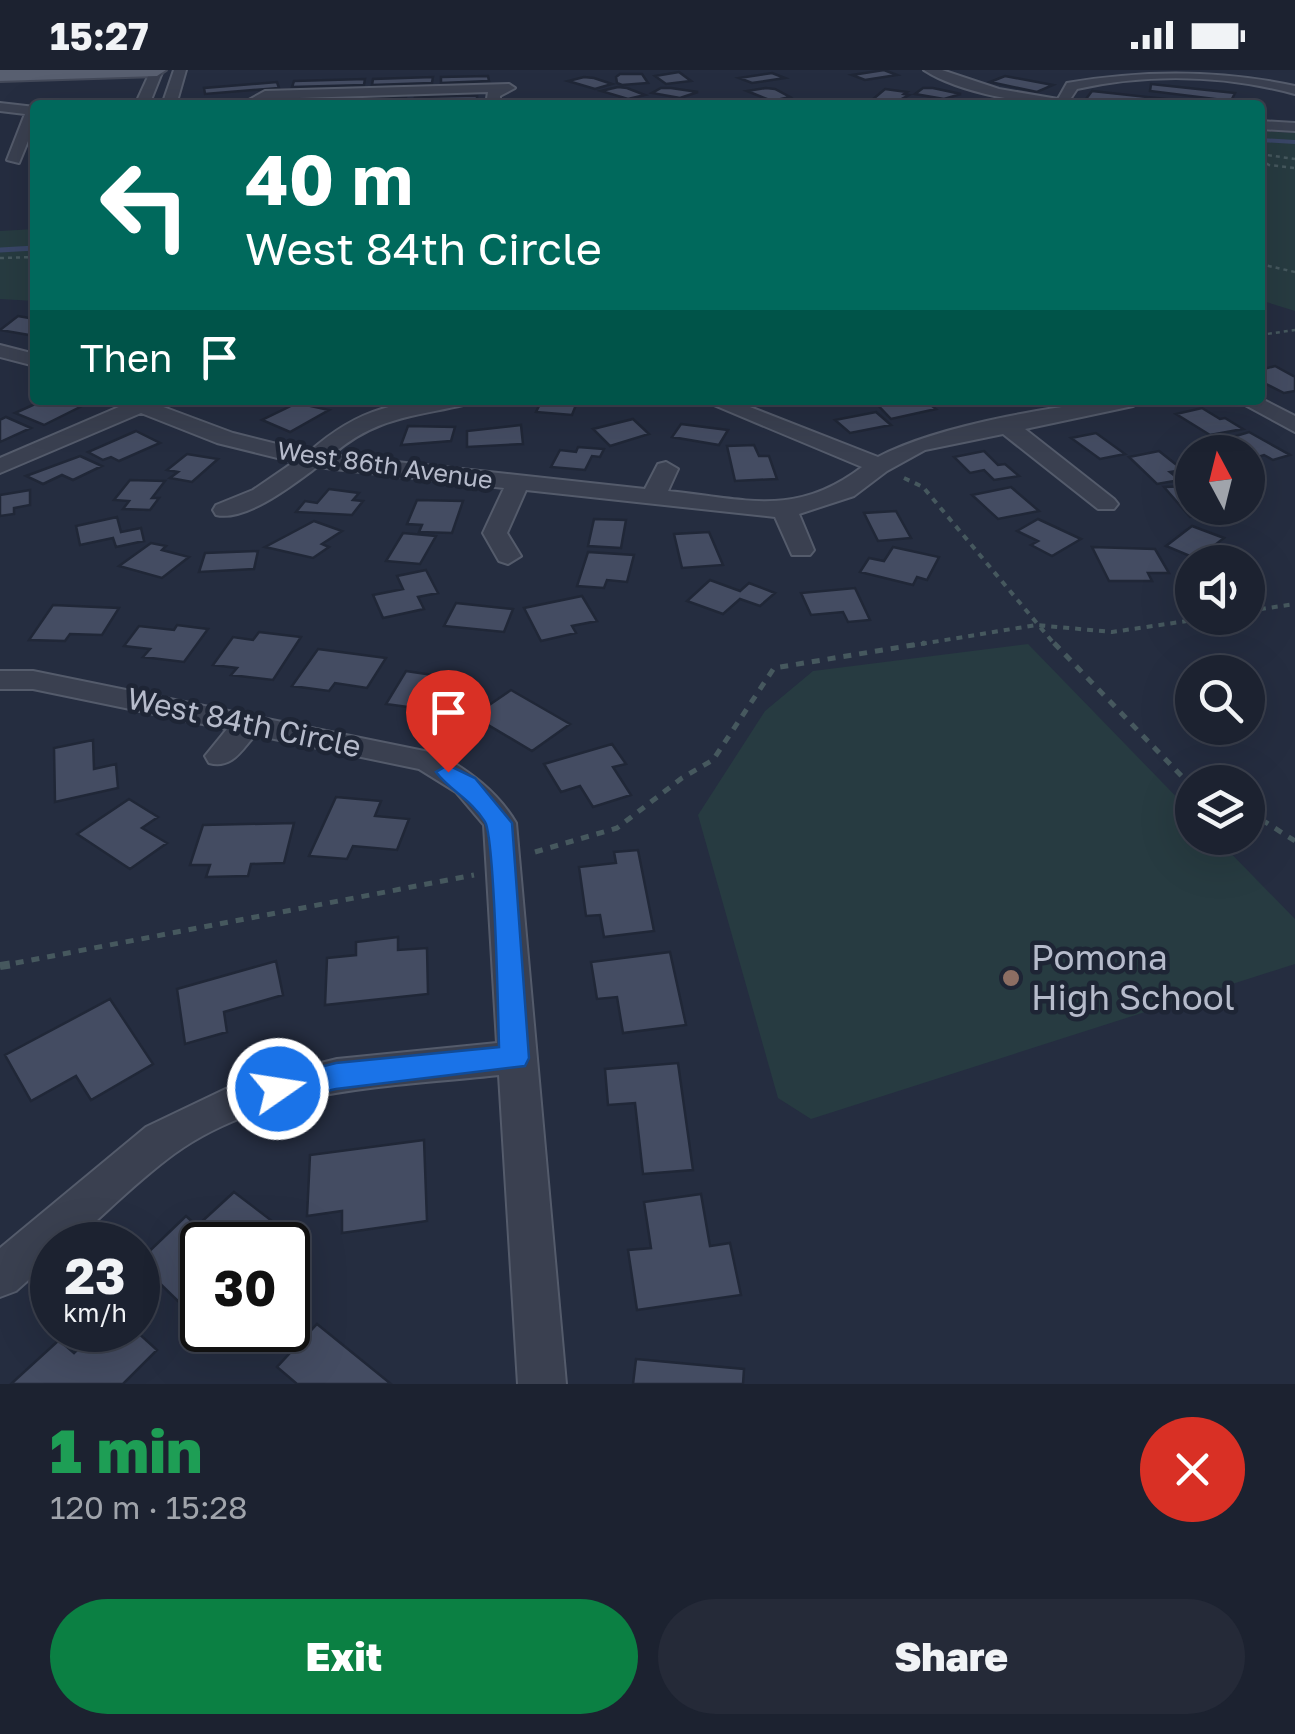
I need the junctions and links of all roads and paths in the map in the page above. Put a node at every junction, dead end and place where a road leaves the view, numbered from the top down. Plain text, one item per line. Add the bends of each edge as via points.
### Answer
1 (157, 70) edge
2 (180, 70) edge
3 (504, 70) edge
4 (517, 70) edge
5 (930, 70) edge
6 (0, 74) edge
7 (509, 88) junction
8 (1295, 90) edge
9 (144, 100) edge
10 (170, 100) edge
11 (254, 100) edge
12 (493, 100) edge
13 (1040, 100) edge
14 (1063, 100) edge
15 (0, 107) edge
16 (29, 107) edge
17 (30, 117) edge
18 (1265, 125) edge
19 (1295, 128) edge
20 (1265, 157) edge
21 (1295, 159) edge
22 (7, 160) edge
23 (1265, 160) edge
24 (1270, 164) junction
25 (1265, 166) edge
26 (1295, 168) edge
27 (30, 256) edge
28 (0, 258) edge
29 (1265, 265) edge
30 (1295, 272) edge
31 (1295, 330) edge
32 (1265, 334) edge
33 (0, 350) edge
34 (30, 359) edge
35 (132, 405) edge
36 (146, 405) edge
37 (432, 405) edge
38 (726, 405) edge
39 (1111, 405) edge
40 (1256, 405) edge
41 (1295, 425) edge
42 (1008, 428) junction
43 (313, 460) junction
44 (0, 466) edge
45 (878, 466) junction
46 (666, 469) dead end
47 (517, 484) junction
48 (653, 498) junction
49 (1106, 504) dead end
50 (225, 510) dead end
51 (785, 511) junction
52 (801, 550) dead end
53 (508, 556) dead end
54 (1295, 604) edge
55 (1265, 608) edge
56 (1175, 623) edge
57 (1036, 625) junction
58 (0, 680) edge
59 (248, 724) junction
60 (220, 756) dead end
61 (1175, 770) edge
62 (1265, 822) edge
63 (1295, 842) edge
64 (504, 868) junction
65 (0, 966) edge
66 (515, 1058) junction
67 (0, 1276) edge
68 (542, 1384) edge

1 - 6 main road
1 - 9 street
2 - 10 street
3 - 7 street
4 - 7 street via 518,84
5 - 13 street
7 - 11 street
7 - 12 street
8 - 14 street via 1244,75 1199,72 1102,77 1072,86
15 - 16 street
17 - 22 street
18 - 19 street
20 - 21 path
23 - 24 path
24 - 25 path
24 - 26 path
27 - 28 path
29 - 30 path
31 - 32 path
33 - 34 street
35 - 44 street
36 - 43 street, West 86th Avenue via 225,438
37 - 43 street via 378,416 348,430
38 - 45 street
39 - 42 street, West 86th Avenue
40 - 41 street
42 - 45 street, West 86th Avenue via 918,445
42 - 49 street
43 - 47 street, West 86th Avenue
43 - 50 street
45 - 51 street, West 86th Avenue via 846,490
45 - 57 path via 923,487
46 - 48 street
47 - 48 street, West 86th Avenue
47 - 53 street via 495,533
48 - 51 street, West 86th Avenue
51 - 52 street
54 - 55 path
56 - 57 path via 1112,632
57 - 61 path
57 - 64 path via 774,668 713,760 617,828
58 - 59 street, West 84th Circle via 33,680
59 - 60 street
59 - 64 street, West 84th Circle via 428,761 467,784 500,823
62 - 63 path
64 - 65 path
64 - 66 street, West 84th Circle
66 - 67 street via 336,1076 250,1096 161,1140
66 - 68 street, West 84th Circle

